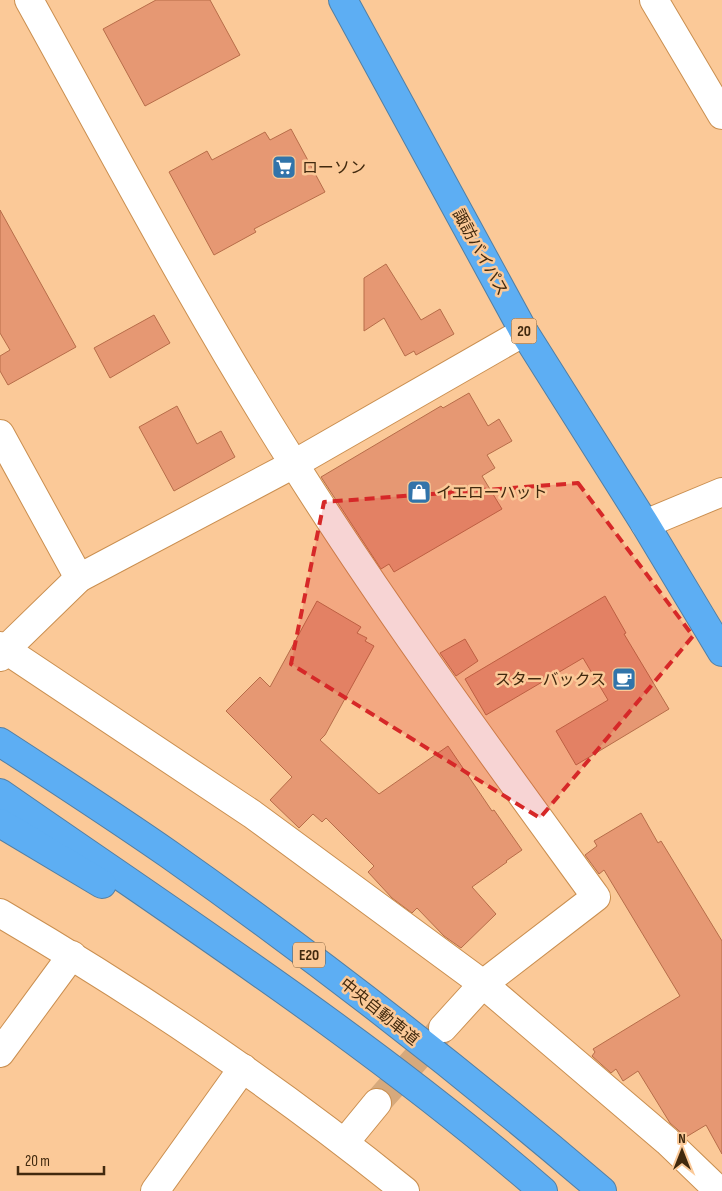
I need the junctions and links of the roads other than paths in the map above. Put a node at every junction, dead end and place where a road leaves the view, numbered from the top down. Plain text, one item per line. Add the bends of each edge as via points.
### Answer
1 (29, 0) edge
2 (343, 0) edge
3 (654, 0) edge
4 (722, 115) edge
5 (524, 332) junction
6 (0, 434) edge
7 (294, 464) junction
8 (722, 492) edge
9 (645, 524) junction
10 (79, 578) junction
11 (2, 651) edge
12 (722, 652) edge
13 (0, 742) edge
14 (0, 793) edge
15 (0, 823) edge
16 (0, 913) edge
17 (72, 955) junction
18 (483, 984) junction
19 (319, 1015) junction
20 (443, 1028) tunnel mouth
21 (0, 1053) edge
22 (244, 1068) junction
23 (377, 1103) tunnel mouth
24 (345, 1142) junction
25 (155, 1191) edge
26 (405, 1191) edge
27 (543, 1191) edge
28 (602, 1191) edge
29 (718, 1191) edge

1 - 7 street via 218,340
2 - 5 highway, 諏訪バイパス / 20
3 - 4 street
5 - 7 street
5 - 9 highway, 諏訪バイパス / 20
6 - 10 street
7 - 10 street
7 - 18 street via 428,666 596,897
8 - 9 street
9 - 12 highway, 諏訪バイパス / 20
10 - 11 street
11 - 18 street via 252,814
13 - 28 highway, 中央自動車道 / E20 via 168,854 328,969
14 - 19 highway, E20
15 - 19 highway
16 - 17 street
17 - 21 street
17 - 22 street
18 - 20 street
18 - 29 street via 667,1141
19 - 27 highway, E20 via 387,1064
22 - 24 street
22 - 25 street
23 - 24 street
24 - 26 street

